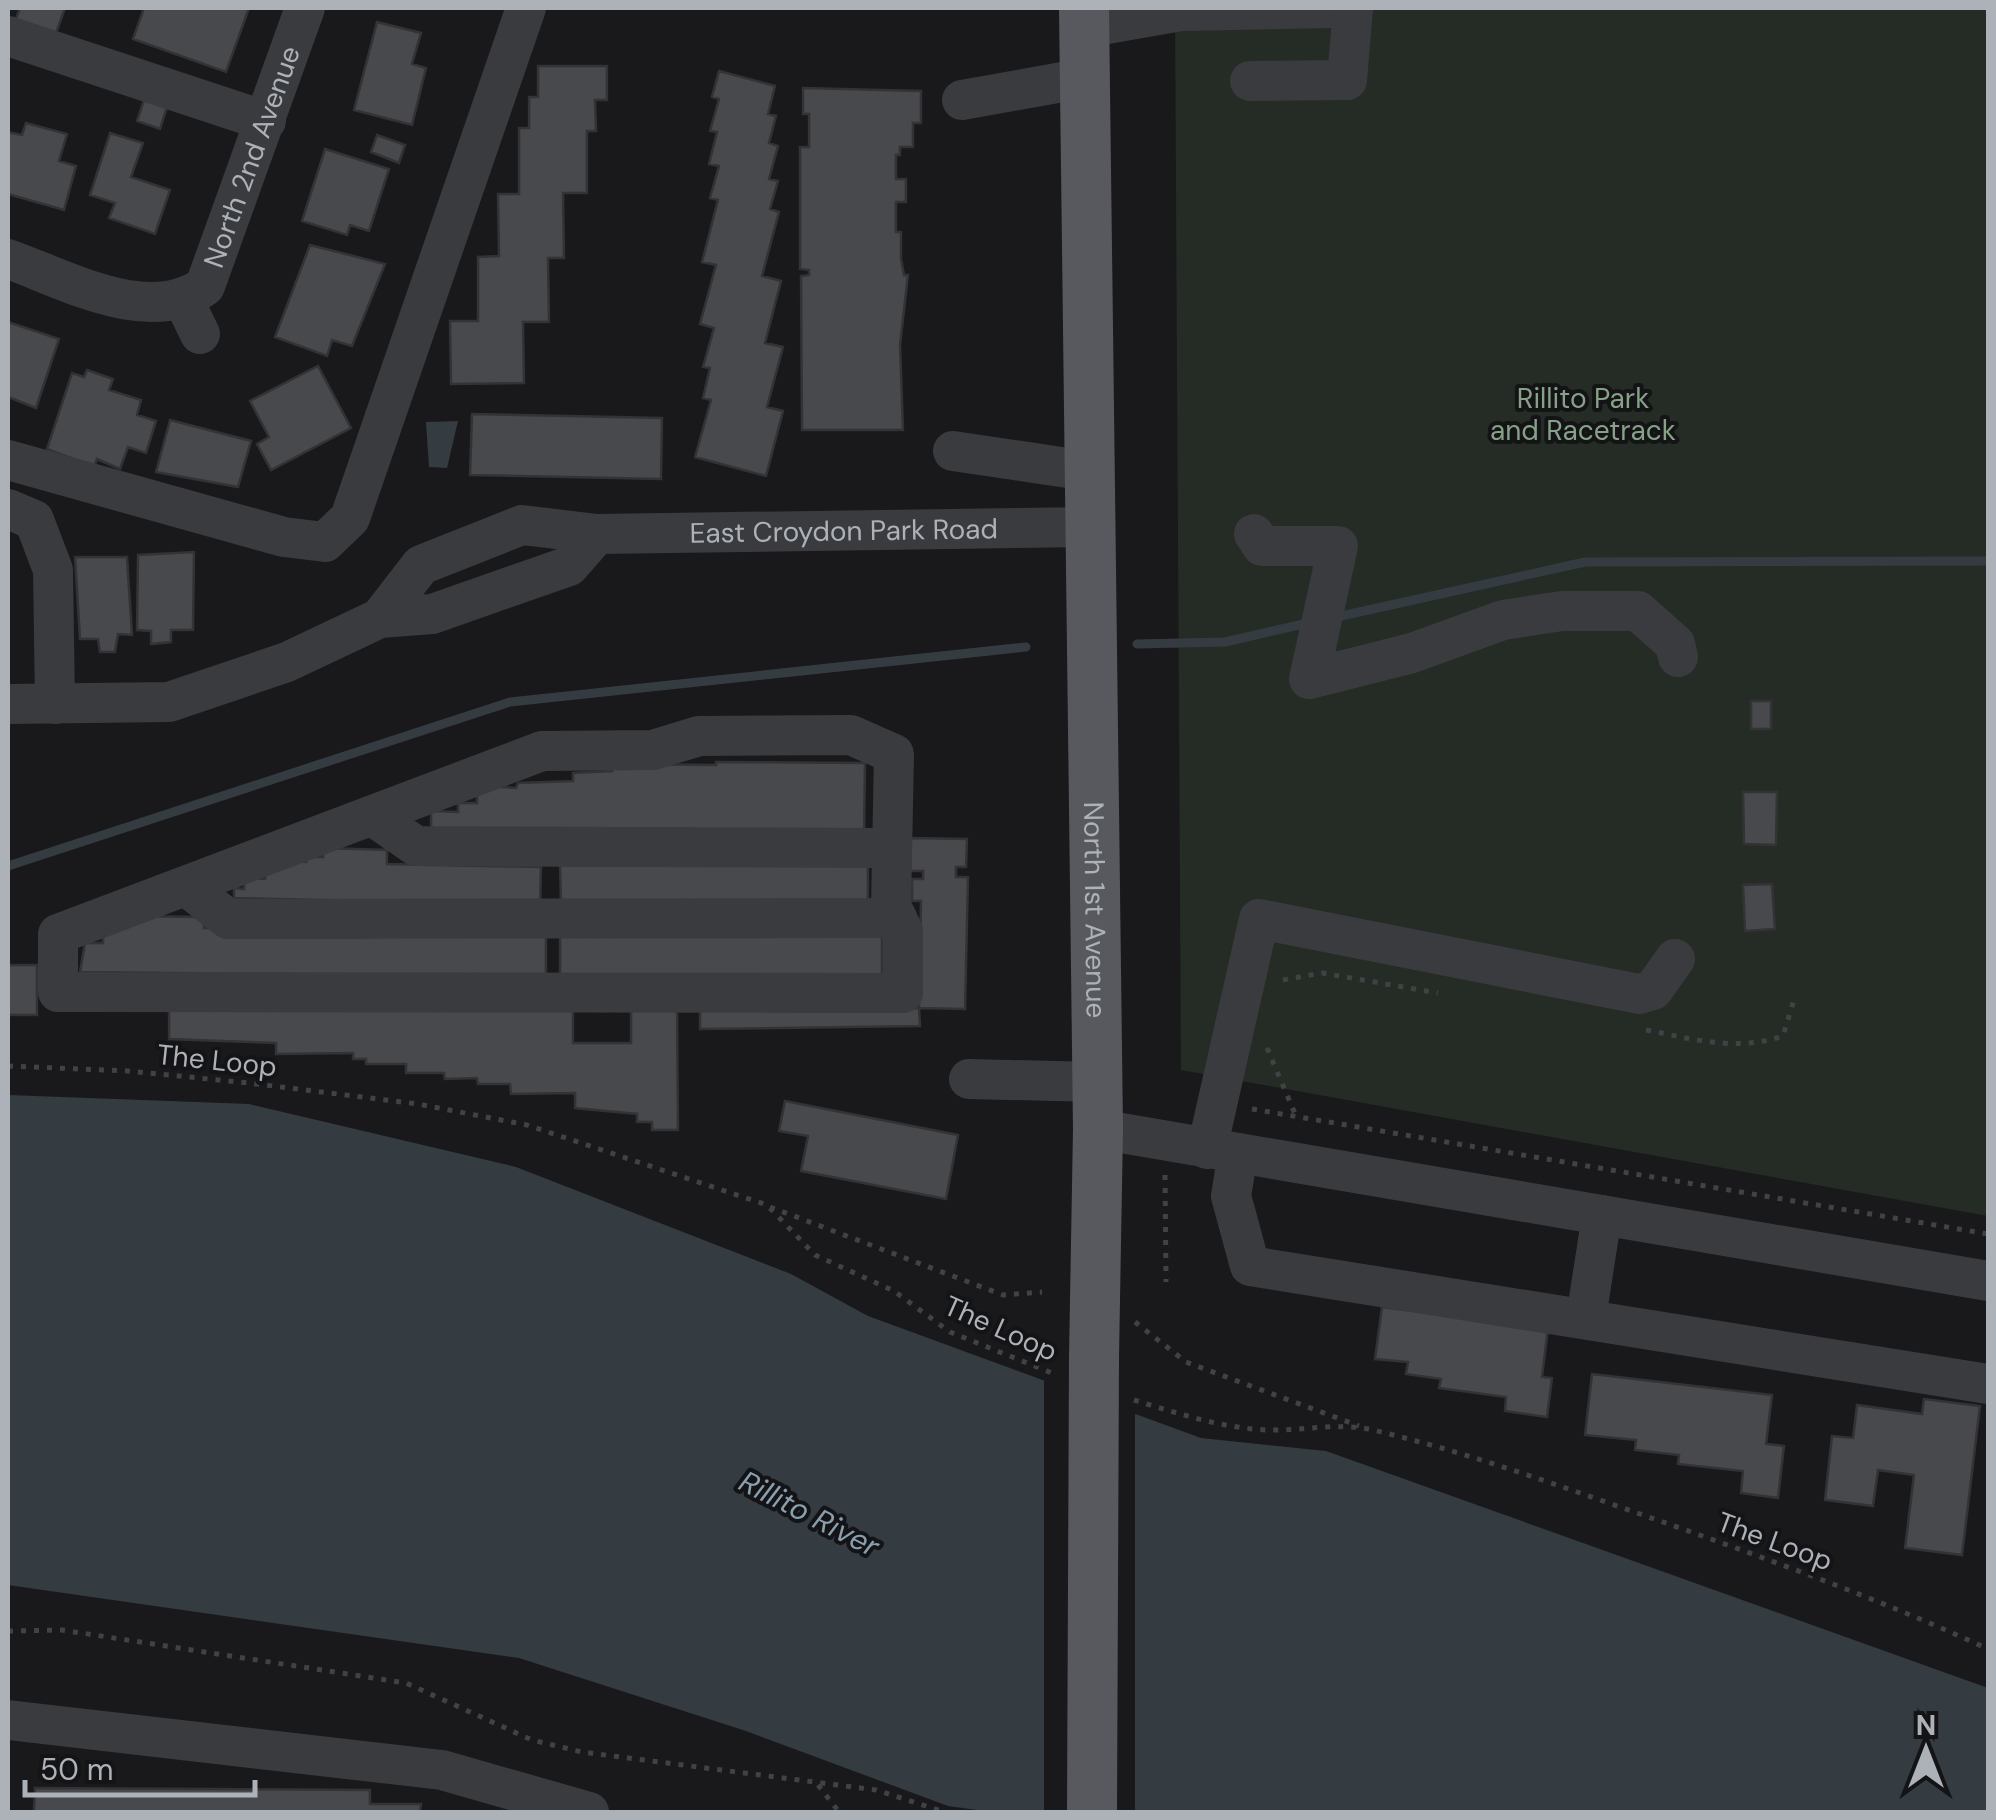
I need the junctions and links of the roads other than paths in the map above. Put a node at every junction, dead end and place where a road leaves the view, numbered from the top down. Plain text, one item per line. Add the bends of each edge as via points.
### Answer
1 (305, 8) edge
2 (526, 8) edge
3 (1333, 8) edge
4 (1353, 8) edge
5 (1084, 18) edge
6 (8, 36) edge
7 (1085, 78) junction
8 (1250, 81) dead end
9 (962, 100) dead end
10 (266, 121) junction
11 (8, 259) edge
12 (954, 451) dead end
13 (8, 460) edge
14 (1088, 471) junction
15 (8, 509) edge
16 (1089, 528) junction
17 (596, 534) junction
18 (1254, 534) dead end
19 (466, 548) junction
20 (498, 591) junction
21 (380, 618) junction
22 (1678, 657) dead end
23 (8, 704) edge
24 (55, 704) junction
25 (374, 817) junction
26 (892, 848) junction
27 (186, 886) junction
28 (896, 918) junction
29 (1676, 959) dead end
30 (968, 1079) dead end
31 (1097, 1105) junction
32 (1223, 1151) junction
33 (1602, 1215) junction
34 (1988, 1281) edge
35 (1586, 1318) junction
36 (1988, 1384) edge
37 (8, 1720) edge
38 (589, 1812) edge
39 (1092, 1812) edge

1 - 10 street, North 2nd Avenue
2 - 13 street via 350,518 324,542
3 - 5 street
4 - 8 street via 1348,80
5 - 7 main road, North 1st Avenue
6 - 10 street
7 - 9 street
7 - 14 main road, North 1st Avenue
10 - 11 street, North 2nd Avenue via 214,270 191,310 144,303
12 - 14 street
14 - 16 main road, North 1st Avenue
15 - 24 street via 34,520 52,570
16 - 17 street, East Croydon Park Road
16 - 31 main road, North 1st Avenue
17 - 19 street, East Croydon Park Road via 522,526
17 - 20 street, East Croydon Park Road via 568,566
18 - 22 street via 1262,546 1338,546 1309,679 1412,653 1502,620 1562,611 1638,611 1676,644
19 - 20 street via 459,564 470,583
19 - 21 street, East Croydon Park Road via 421,564
20 - 21 street, East Croydon Park Road via 432,614
21 - 24 street, East Croydon Park Road via 288,662 168,702
23 - 24 street, East Croydon Park Road
25 - 26 street via 416,846
25 - 26 street via 542,751 654,750 699,736 851,734 894,754
25 - 27 street
26 - 28 street via 890,906
27 - 28 street via 228,919
27 - 28 street via 58,934 58,992 903,993 903,932
29 - 32 street via 1653,990 1639,994 1259,919
30 - 31 street
31 - 32 street
31 - 39 main road, North 1st Avenue, bridge via 1080,1368
32 - 33 street
32 - 35 street via 1250,1266
33 - 34 street
33 - 35 street
35 - 36 street
37 - 38 street via 442,1770

